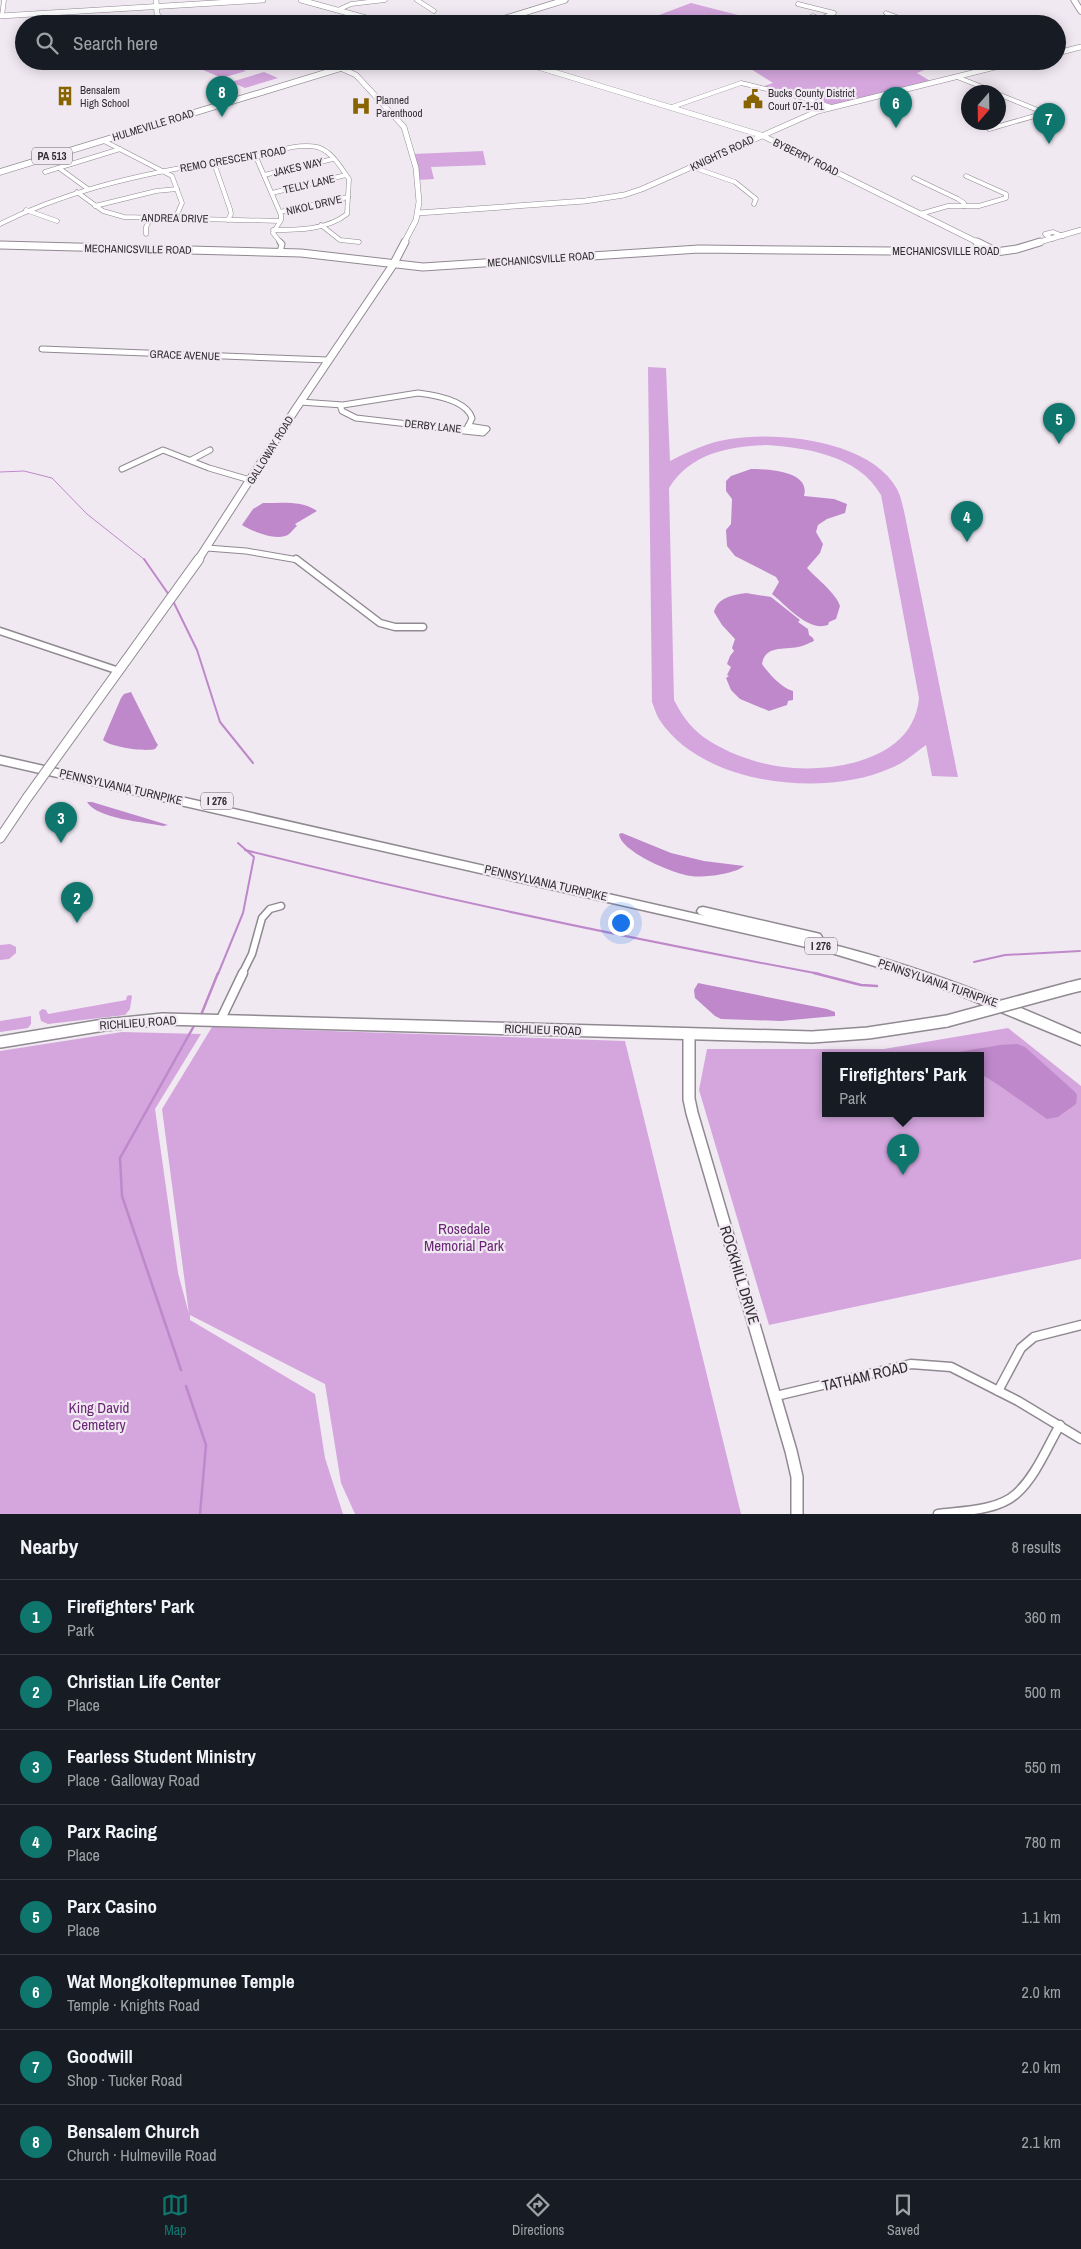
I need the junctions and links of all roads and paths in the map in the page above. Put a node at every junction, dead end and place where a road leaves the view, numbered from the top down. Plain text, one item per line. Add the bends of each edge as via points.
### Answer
1 (4, 0) edge
2 (156, 0) edge
3 (262, 0) edge
4 (303, 0) edge
5 (385, 0) edge
6 (417, 0) edge
7 (565, 0) edge
8 (1077, 2) edge
9 (798, 4) dead end
10 (156, 7) junction
11 (338, 10) junction
12 (434, 11) dead end
13 (1081, 11) edge
14 (886, 13) dead end
15 (15, 15) edge
16 (18, 15) edge
17 (158, 15) edge
18 (356, 15) edge
19 (516, 15) edge
20 (830, 15) edge
21 (891, 15) edge
22 (1, 16) edge
23 (1081, 47) edge
24 (1066, 50) edge
25 (335, 70) edge
26 (345, 70) edge
27 (548, 70) edge
28 (984, 70) edge
29 (957, 77) junction
30 (977, 85) edge
31 (1006, 97) edge
32 (672, 107) junction
33 (831, 107) junction
34 (1006, 124) edge
35 (761, 135) junction
36 (104, 141) junction
37 (120, 149) junction
38 (256, 157) junction
39 (332, 159) junction
40 (214, 163) junction
41 (692, 167) junction
42 (59, 168) junction
43 (164, 171) junction
44 (0, 172) edge
45 (46, 172) dead end
46 (264, 175) junction
47 (346, 175) junction
48 (966, 176) dead end
49 (914, 178) dead end
50 (88, 189) junction
51 (177, 189) junction
52 (77, 192) junction
53 (272, 193) junction
54 (348, 197) junction
55 (754, 204) dead end
56 (95, 206) junction
57 (964, 206) junction
58 (26, 210) junction
59 (280, 212) junction
60 (418, 213) junction
61 (920, 214) junction
62 (151, 218) junction
63 (175, 219) junction
64 (228, 220) junction
65 (57, 221) dead end
66 (280, 221) junction
67 (0, 224) edge
68 (321, 225) junction
69 (273, 230) junction
70 (1081, 230) edge
71 (146, 234) dead end
72 (359, 242) dead end
73 (0, 245) edge
74 (280, 252) junction
75 (996, 252) junction
76 (393, 265) junction
77 (42, 349) dead end
78 (328, 360) junction
79 (300, 402) junction
80 (340, 405) junction
81 (468, 426) junction
82 (464, 430) junction
83 (210, 450) dead end
84 (191, 460) junction
85 (122, 468) dead end
86 (250, 480) junction
87 (207, 548) junction
88 (423, 627) dead end
89 (0, 631) edge
90 (120, 671) junction
91 (0, 752) edge
92 (0, 760) edge
93 (0, 838) edge
94 (281, 906) dead end
95 (1081, 985) edge
96 (1069, 988) joint
97 (220, 1020) junction
98 (1081, 1032) edge
99 (690, 1035) junction
100 (1081, 1040) edge
101 (0, 1042) edge
102 (1081, 1325) edge
103 (998, 1391) junction
104 (776, 1396) junction
105 (1060, 1425) junction
106 (1081, 1439) edge
107 (797, 1514) edge
108 (938, 1514) edge

1 - 22 street
2 - 10 main road
3 - 10 main road
4 - 11 main road
5 - 11 street via 351,4
6 - 12 street
7 - 19 main road
8 - 13 main road
9 - 20 street via 834,13
10 - 16 main road
10 - 17 main road
11 - 18 main road
14 - 21 street
15 - 22 main road
23 - 24 main road
25 - 36 main road, HULMEVILLE ROAD / PA 513
26 - 60 main road, GALLOWAY ROAD via 361,80 404,127 416,168
27 - 32 main road, BYBERRY ROAD
28 - 29 main road, KNIGHTS ROAD
29 - 30 street
29 - 33 main road, KNIGHTS ROAD
31 - 34 street via 1045,114
32 - 33 street via 741,83
32 - 35 main road, BYBERRY ROAD
33 - 35 main road, KNIGHTS ROAD
35 - 41 main road, KNIGHTS ROAD
35 - 61 main road, BYBERRY ROAD
36 - 37 street
36 - 44 main road, HULMEVILLE ROAD / PA 513
37 - 42 street
37 - 43 street
38 - 39 street, REMO CRESCENT ROAD via 307,146 322,149
38 - 40 street, REMO CRESCENT ROAD
38 - 46 street
39 - 46 street, JAKES WAY
39 - 47 street, REMO CRESCENT ROAD
40 - 43 street, REMO CRESCENT ROAD
40 - 64 street via 230,209
41 - 55 street via 732,179 748,188 756,199
41 - 60 main road, KNIGHTS ROAD via 642,189 608,198
42 - 45 street
42 - 50 street
43 - 50 street, REMO CRESCENT ROAD
43 - 51 street via 174,178
46 - 53 street
47 - 53 street, TELLY LANE
47 - 54 street
48 - 57 street via 1007,197 979,206
49 - 57 street via 958,199
50 - 52 street, REMO CRESCENT ROAD
51 - 56 street
51 - 63 street via 182,203
52 - 56 street, ANDREA DRIVE
52 - 58 street, REMO CRESCENT ROAD
53 - 59 street
54 - 59 street, NIKOL DRIVE
54 - 68 street via 345,217
56 - 62 street, ANDREA DRIVE via 114,215
57 - 61 street via 948,206
58 - 65 street
58 - 67 street, REMO CRESCENT ROAD
59 - 66 street
60 - 76 main road, GALLOWAY ROAD
61 - 75 main road, BYBERRY ROAD
62 - 63 street, ANDREA DRIVE
62 - 71 street
63 - 64 street, ANDREA DRIVE
64 - 66 street, ANDREA DRIVE
66 - 69 street
68 - 69 street
68 - 72 street via 340,240
69 - 74 street via 282,244
70 - 75 main road, MECHANICSVILLE ROAD
73 - 74 main road, MECHANICSVILLE ROAD
74 - 76 main road, MECHANICSVILLE ROAD
75 - 76 main road, MECHANICSVILLE ROAD via 699,249 426,267
76 - 78 main road, GALLOWAY ROAD
77 - 78 street, GRACE AVENUE
78 - 79 main road, GALLOWAY ROAD
79 - 80 street, DERBY LANE
79 - 86 main road, GALLOWAY ROAD
80 - 81 street, DERBY LANE via 408,394 429,394 466,408 472,416
80 - 82 street, DERBY LANE via 342,411 356,418
81 - 82 street, DERBY LANE
81 - 82 street via 487,430 484,434
83 - 84 street
84 - 85 street via 163,450
84 - 86 street
86 - 87 main road, GALLOWAY ROAD
87 - 88 street via 292,558 380,623 395,627
87 - 90 main road, GALLOWAY ROAD
89 - 90 street
90 - 93 main road, GALLOWAY ROAD, bridge
91 - 98 highway, PENNSYLVANIA TURNPIKE / I 276 via 822,939 949,977
92 - 100 highway, PENNSYLVANIA TURNPIKE / I 276 via 828,948 956,988
94 - 97 street via 270,909 262,918 252,954
95 - 96 main road, RICHLIEU ROAD
96 - 99 main road, RICHLIEU ROAD, bridge via 904,1029 841,1036
97 - 99 main road, RICHLIEU ROAD
97 - 101 main road, RICHLIEU ROAD via 133,1021
99 - 104 main road, ROCKHILL DRIVE via 689,1099 692,1113
102 - 103 street via 1034,1337 1022,1348
103 - 104 street, TATHAM ROAD via 951,1367 912,1364
103 - 105 street, TATHAM ROAD
104 - 107 main road, ROCKHILL DRIVE via 797,1478
105 - 106 street, TATHAM ROAD
105 - 108 street via 1028,1479 1012,1498

